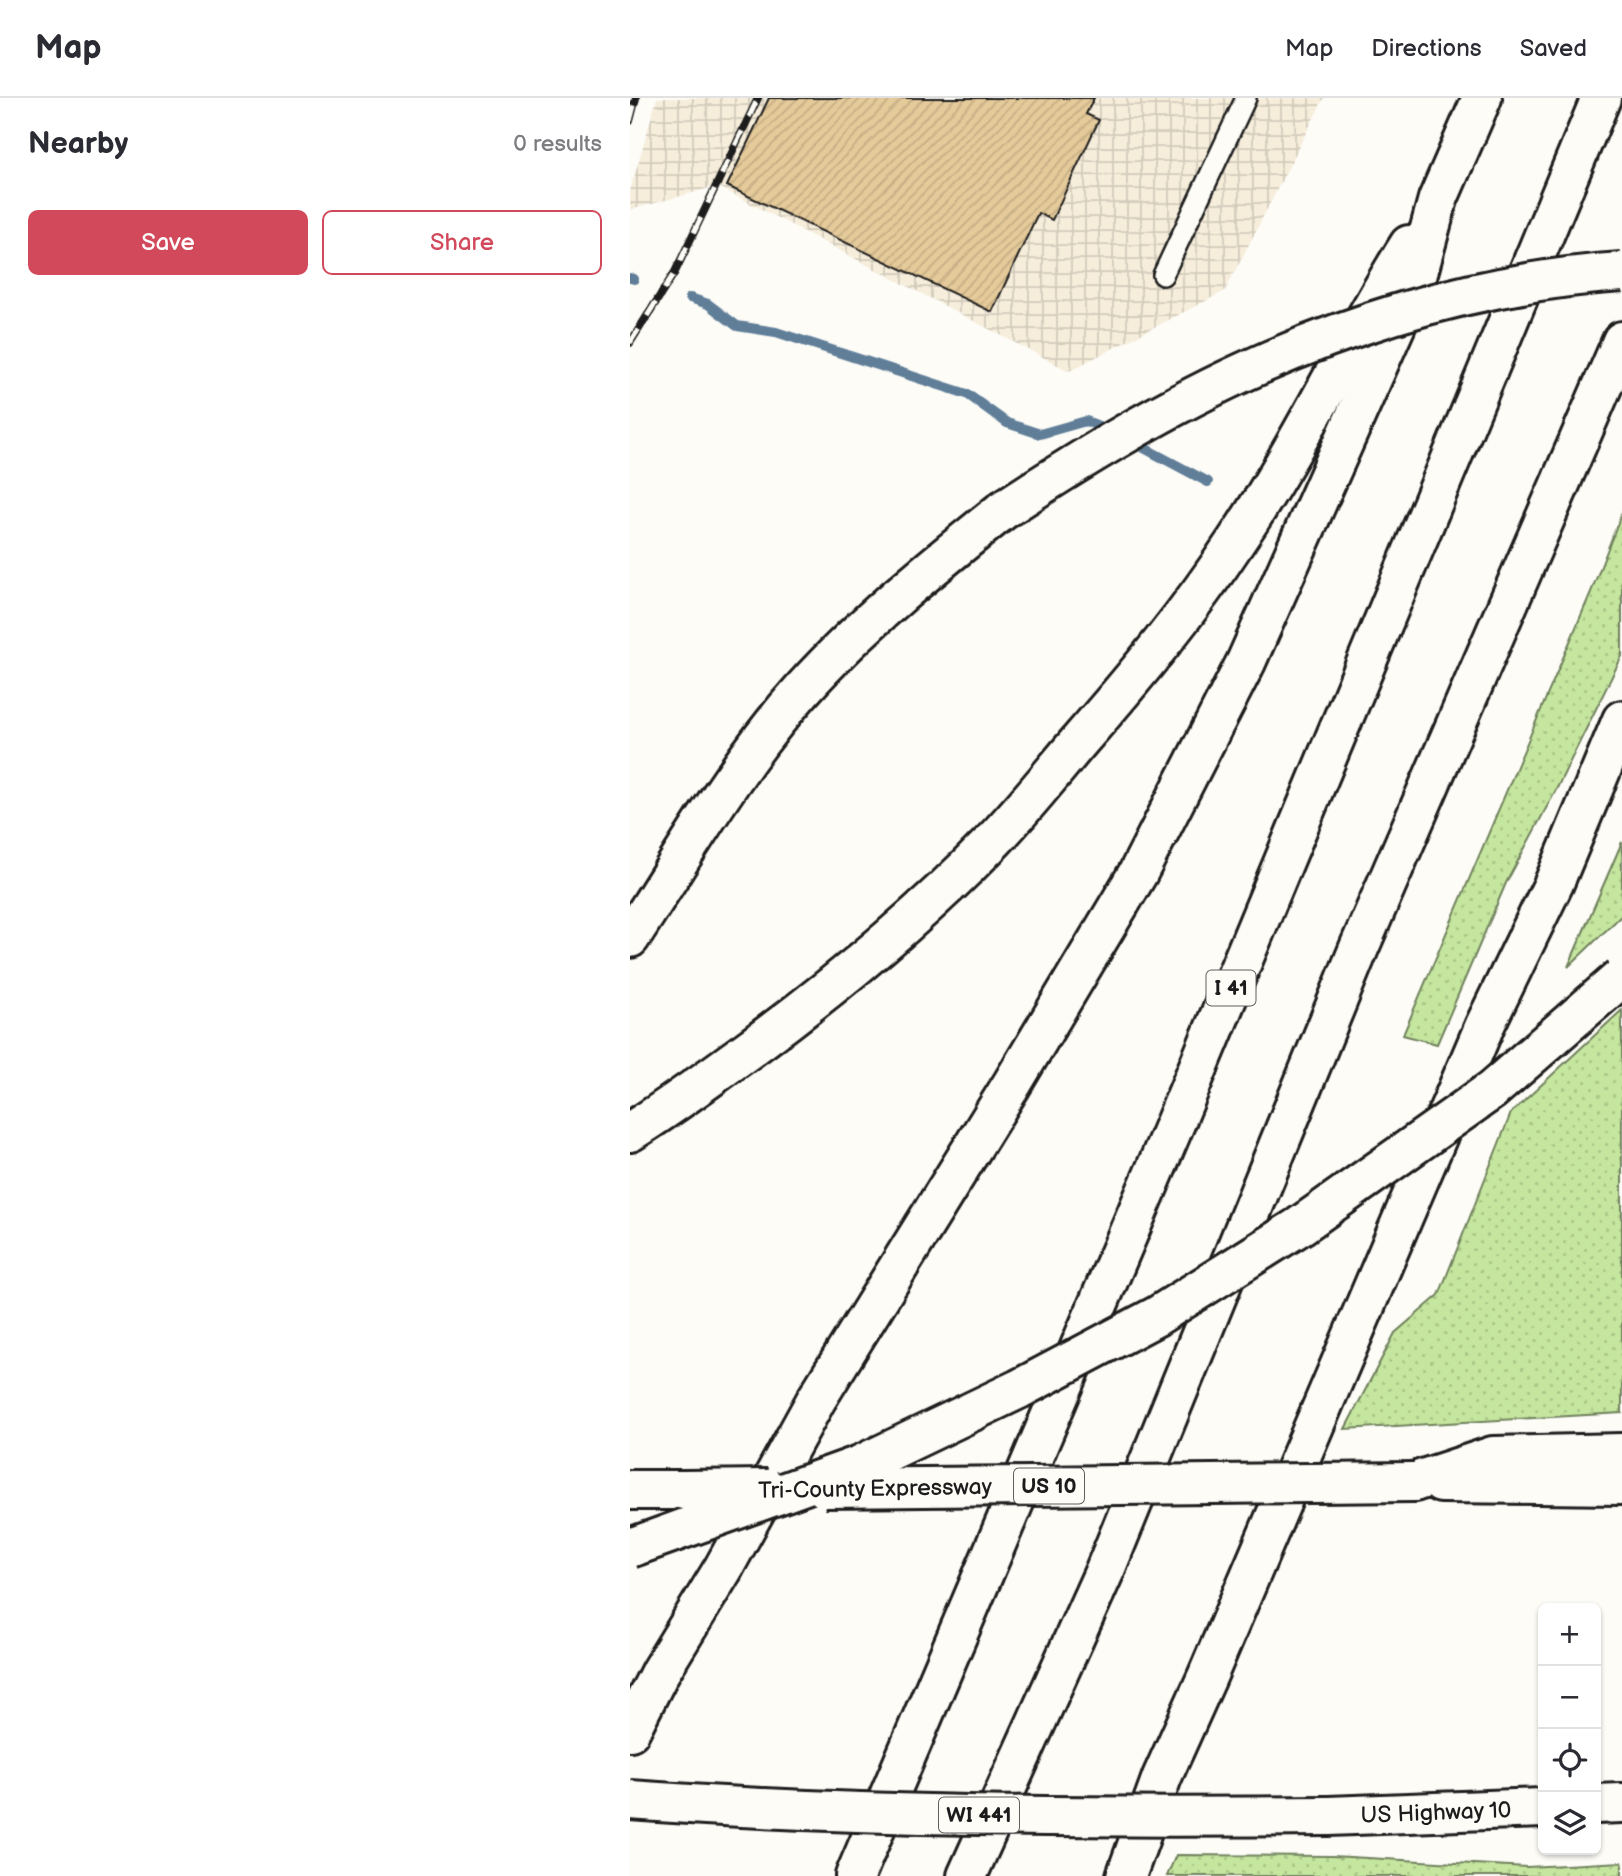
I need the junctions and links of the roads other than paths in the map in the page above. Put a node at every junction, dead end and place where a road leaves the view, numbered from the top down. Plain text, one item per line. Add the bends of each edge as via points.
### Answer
1 (1246, 98) edge
2 (1482, 98) edge
3 (1601, 98) edge
4 (1438, 199) junction
5 (1622, 272) edge
6 (1163, 275) dead end
7 (1622, 341) edge
8 (1622, 720) edge
9 (630, 938) edge
10 (1622, 977) edge
11 (630, 1132) edge
12 (1622, 1453) edge
13 (1414, 1482) junction
14 (1622, 1485) edge
15 (630, 1490) edge
16 (630, 1548) edge
17 (630, 1731) edge
18 (630, 1800) edge
19 (1622, 1803) edge
20 (1601, 1804) edge
21 (1538, 1808) edge
22 (855, 1876) edge
23 (967, 1876) edge
24 (1126, 1876) edge

1 - 6 lane
2 - 4 highway
3 - 22 highway, I 41 via 1171,1133
4 - 11 highway via 1390,275 1295,448 1236,541 1134,676 1000,832 899,931 820,997
4 - 17 highway via 1416,280 1246,662 1138,873 816,1400
5 - 9 highway, bridge via 1480,292 1324,339 1256,366 1165,413 1003,510 853,636 801,692 731,780
7 - 23 highway via 1359,948 1105,1570
8 - 24 highway via 1554,883 1485,1025 1163,1777
10 - 16 highway, bridge via 1492,1090 1300,1226 1157,1315 1019,1389 860,1465
12 - 13 highway via 1493,1456
13 - 14 highway, US 10
13 - 15 highway, Tri-County Expressway / US 10, bridge
18 - 21 highway, US Highway 10 / WI 441, bridge via 1095,1818
19 - 20 highway

